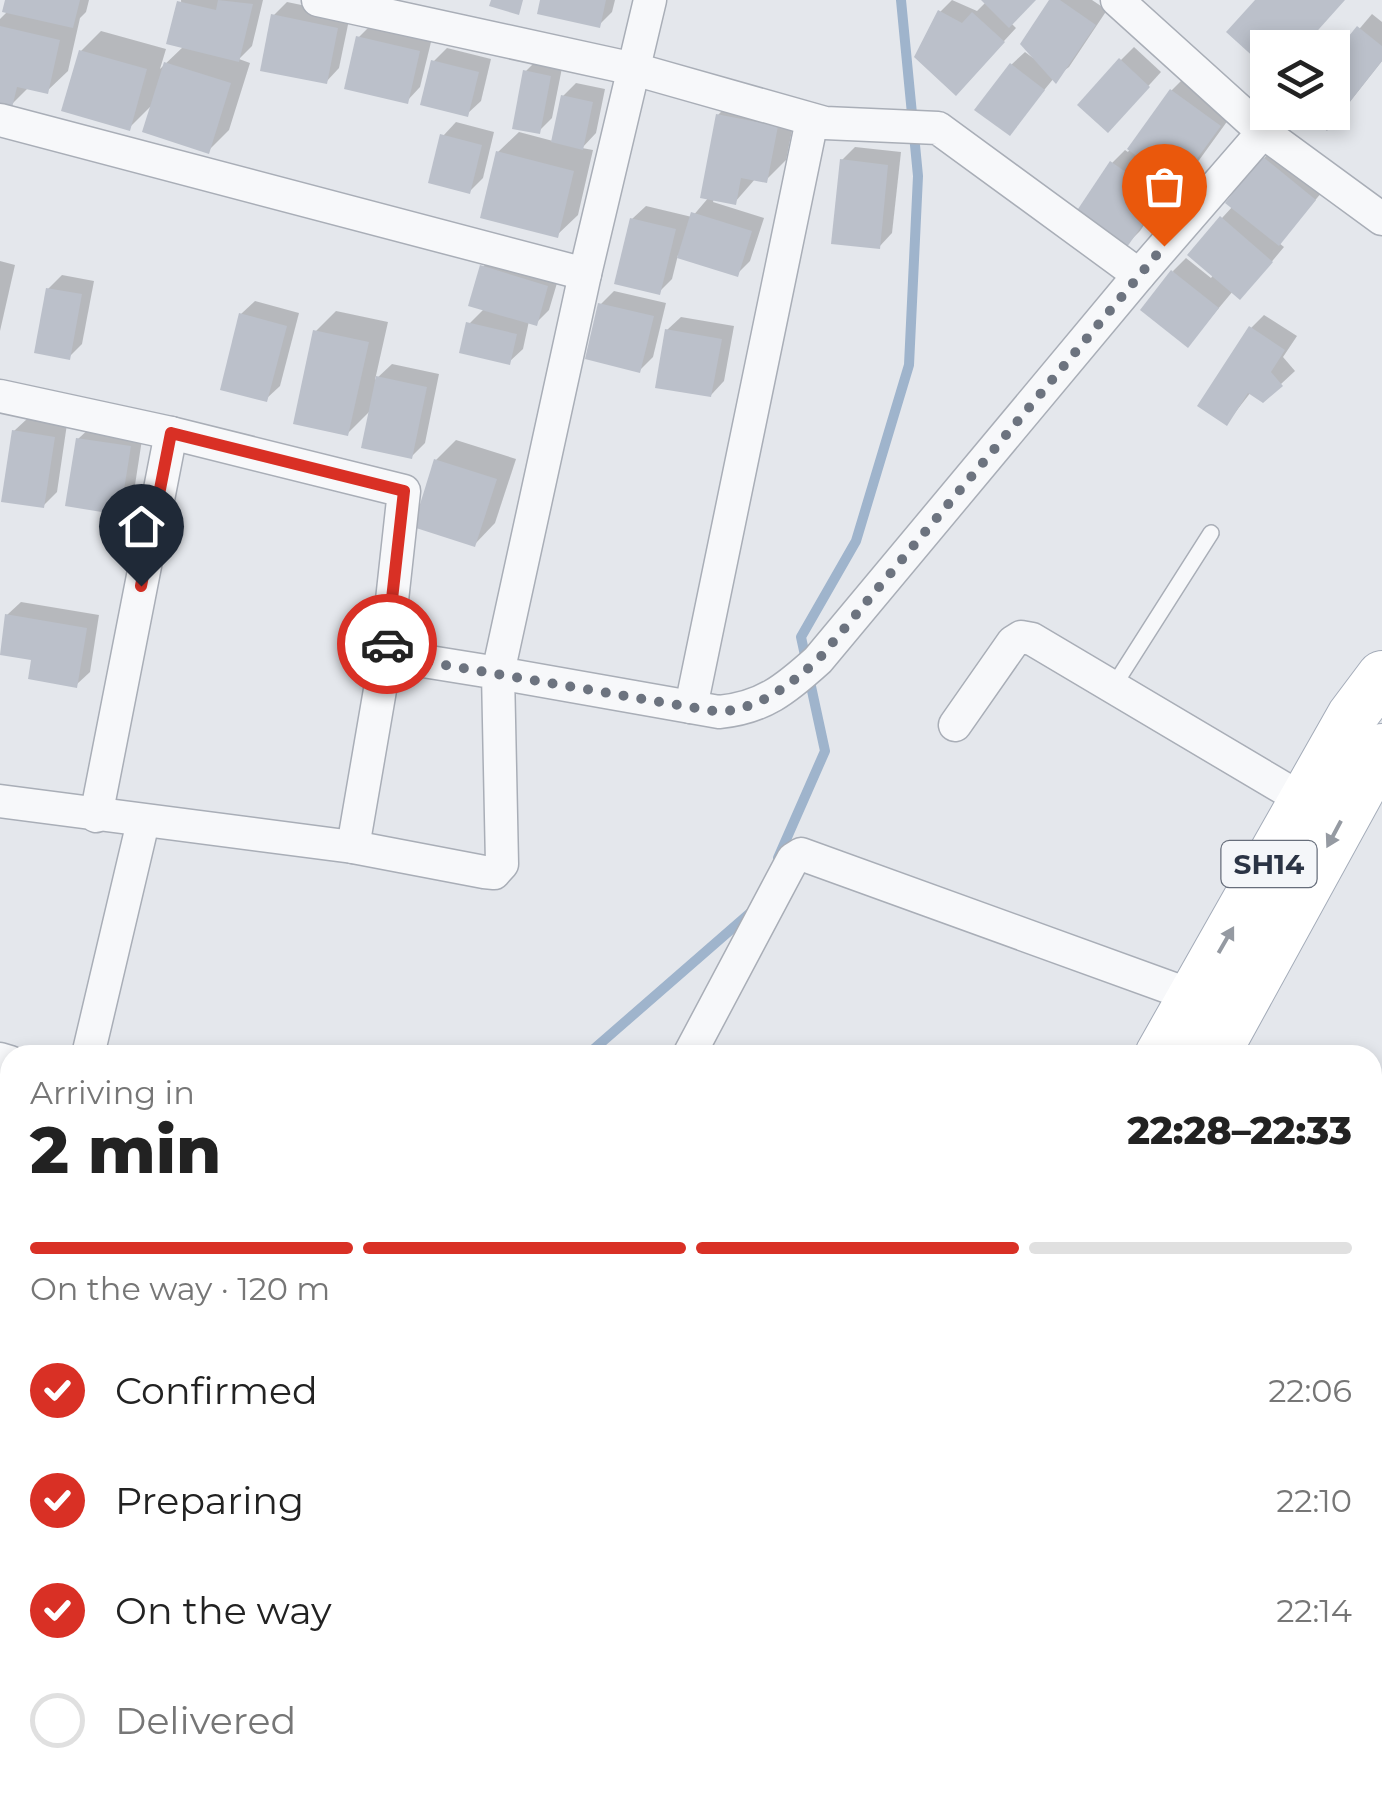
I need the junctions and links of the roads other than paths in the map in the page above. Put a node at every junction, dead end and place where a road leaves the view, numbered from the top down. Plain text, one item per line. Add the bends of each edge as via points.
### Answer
1 (318, 0) edge
2 (650, 0) edge
3 (1117, 0) edge
4 (634, 69) junction
5 (0, 120) edge
6 (812, 120) junction
7 (1263, 132) junction
8 (1382, 218) edge
9 (585, 274) junction
10 (1139, 275) junction
11 (0, 396) edge
12 (171, 433) junction
13 (1211, 533) dead end
14 (386, 655) junction
15 (498, 673) junction
16 (1382, 676) edge
17 (1112, 687) junction
18 (691, 707) junction
19 (955, 725) dead end
20 (1351, 779) edge
21 (0, 802) edge
22 (96, 816) junction
23 (143, 822) junction
24 (353, 847) junction
25 (1193, 996) junction
26 (90, 1045) edge
27 (694, 1045) edge
28 (1166, 1045) edge
29 (1219, 1045) edge

1 - 4 street
2 - 4 street
3 - 7 street
4 - 6 street
4 - 9 street
5 - 9 street
6 - 10 street via 938,128
6 - 18 street
7 - 8 street
7 - 10 street
9 - 15 street
10 - 18 street via 818,660 746,710
11 - 12 street
12 - 14 street via 404,491
12 - 22 street
13 - 17 lane
14 - 15 street
14 - 24 street
15 - 18 street
15 - 24 street via 499,870
16 - 20 main road, SH14 via 1352,716
17 - 19 street via 1022,638
17 - 20 street
25 -> 20 main road, SH14
20 -> 29 main road, SH14
21 - 22 street
22 - 23 street
23 - 24 street
23 - 26 street
25 - 27 street via 801,854
25 - 28 main road, SH14

